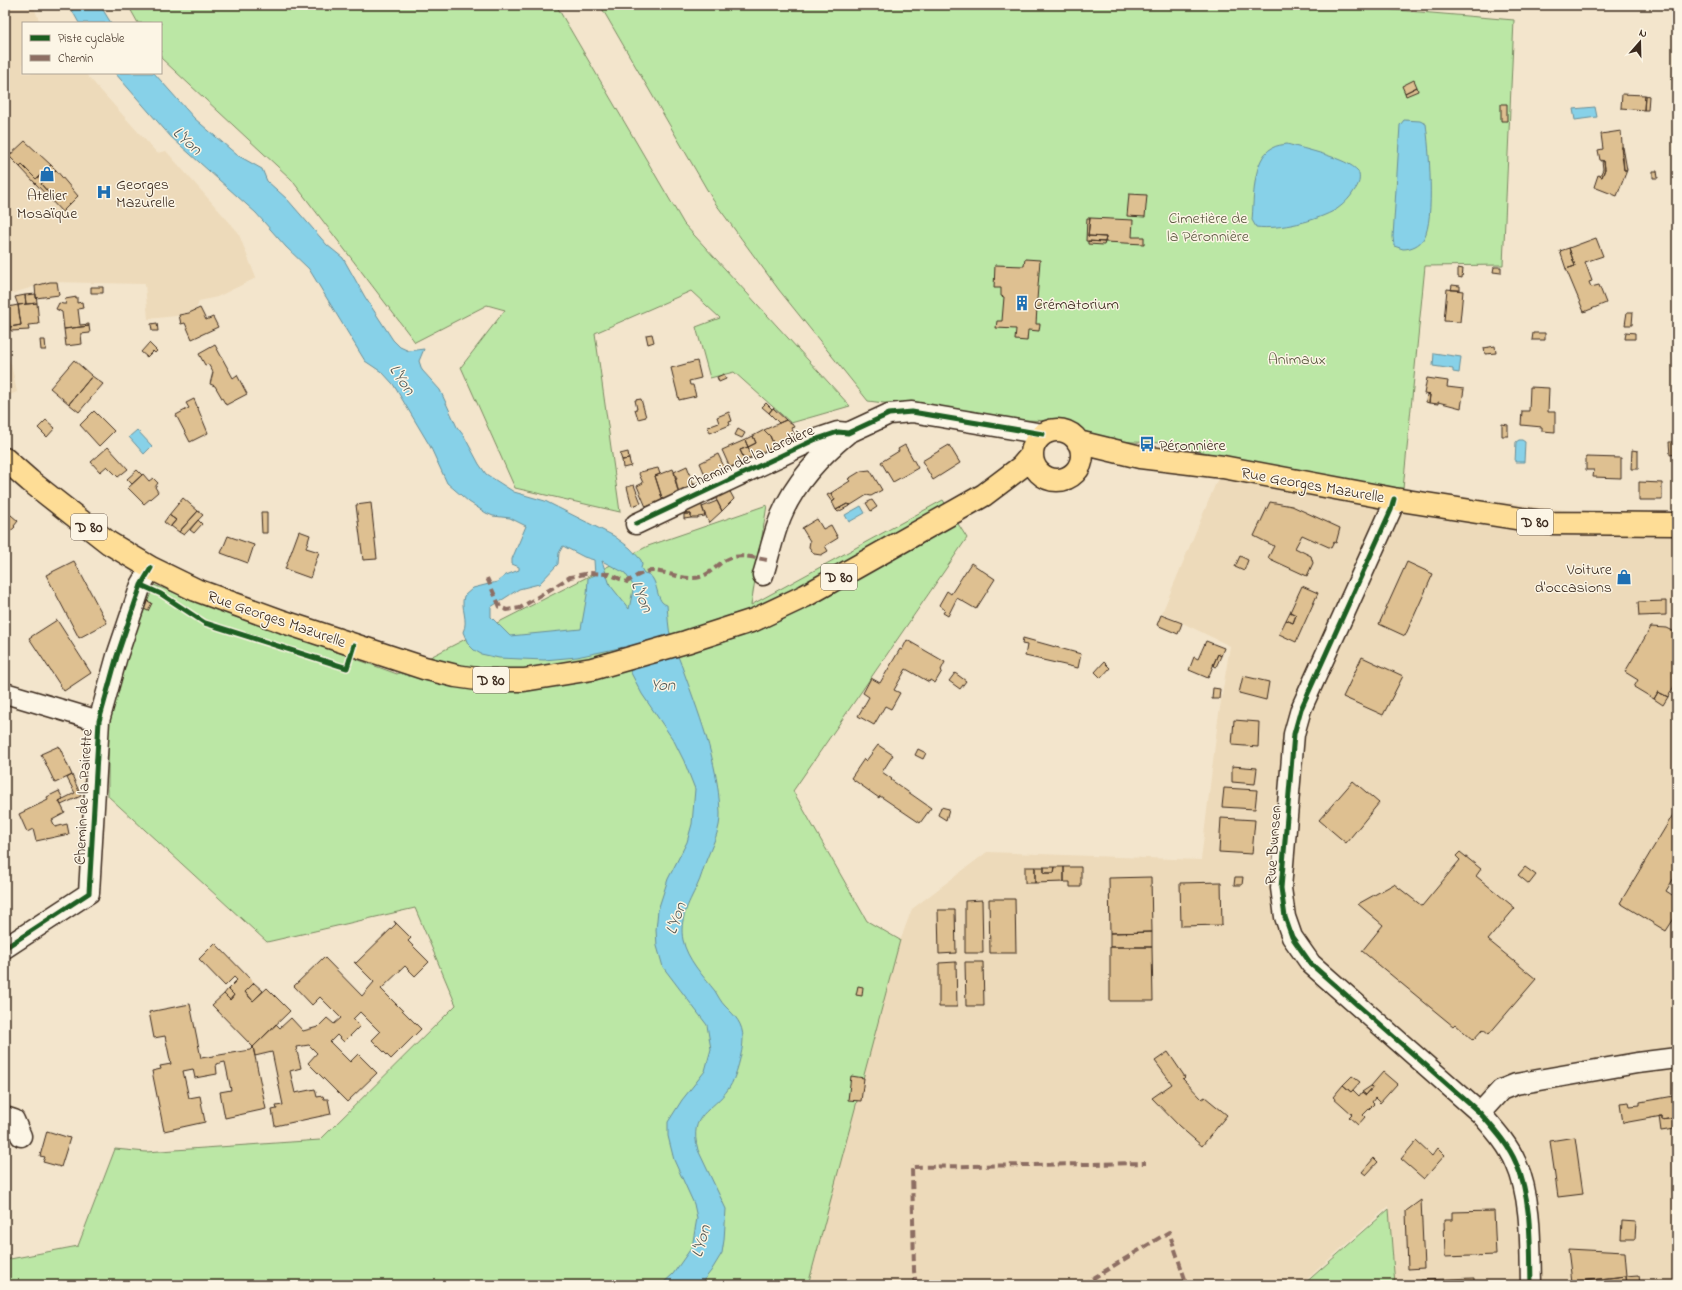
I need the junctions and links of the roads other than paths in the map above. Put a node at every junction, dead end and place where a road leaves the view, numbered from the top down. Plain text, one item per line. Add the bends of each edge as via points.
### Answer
1 (848, 433) junction
2 (1078, 442) junction
3 (1036, 445) junction
4 (5, 458) edge
5 (1140, 458) junction
6 (1080, 464) junction
7 (5, 472) edge
8 (1043, 475) junction
9 (30, 481) junction
10 (984, 494) junction
11 (1394, 499) junction
12 (636, 524) dead end
13 (1677, 524) edge
14 (151, 568) junction
15 (763, 575) dead end
16 (5, 693) edge
17 (99, 721) junction
18 (5, 948) edge
19 (1677, 1058) edge
20 (1480, 1113) junction
21 (5, 1117) edge
22 (21, 1136) dead end
23 (1531, 1285) edge

1 - 3 street, Chemin de la Lardière via 889,414 912,412 1010,428
1 - 12 street, Chemin de la Lardière via 838,432 814,440
1 - 15 street, Chemin de la Lardière via 830,448 792,493 780,517
2 - 3 main road via 1072,435 1063,431 1052,431
2 - 5 main road, D 80
2 - 6 main road via 1081,451
3 - 8 main road via 1033,464
3 - 10 main road, D 80 via 1021,467
4 - 9 main road, Rue Georges Mazurelle / D 80
5 - 6 main road, D 80
5 - 11 main road, Rue Georges Mazurelle / D 80 via 1223,467
6 - 8 main road via 1070,476 1062,479 1052,479
7 - 9 main road, Rue Georges Mazurelle / D 80
8 - 10 main road, D 80
9 - 14 main road, Rue Georges Mazurelle / D 80 via 109,543
10 - 14 main road, Rue Georges Mazurelle / D 80 via 805,596 754,620 622,661 572,674 524,680 484,680 456,676 404,662 255,612 196,590
11 - 13 main road, Rue Georges Mazurelle / D 80 via 1548,524
11 - 20 street, Rue Bunsen via 1299,715 1294,734 1286,816 1282,896 1292,937 1311,964
14 - 17 street, Chemin de la Pairette via 141,585
16 - 17 street, Chemin de la Pairette
17 - 18 street, Chemin de la Pairette via 89,893
19 - 20 street via 1516,1084 1501,1090
20 - 23 street, Rue Bunsen via 1498,1134 1516,1162 1524,1187
21 - 22 street via 14,1120

